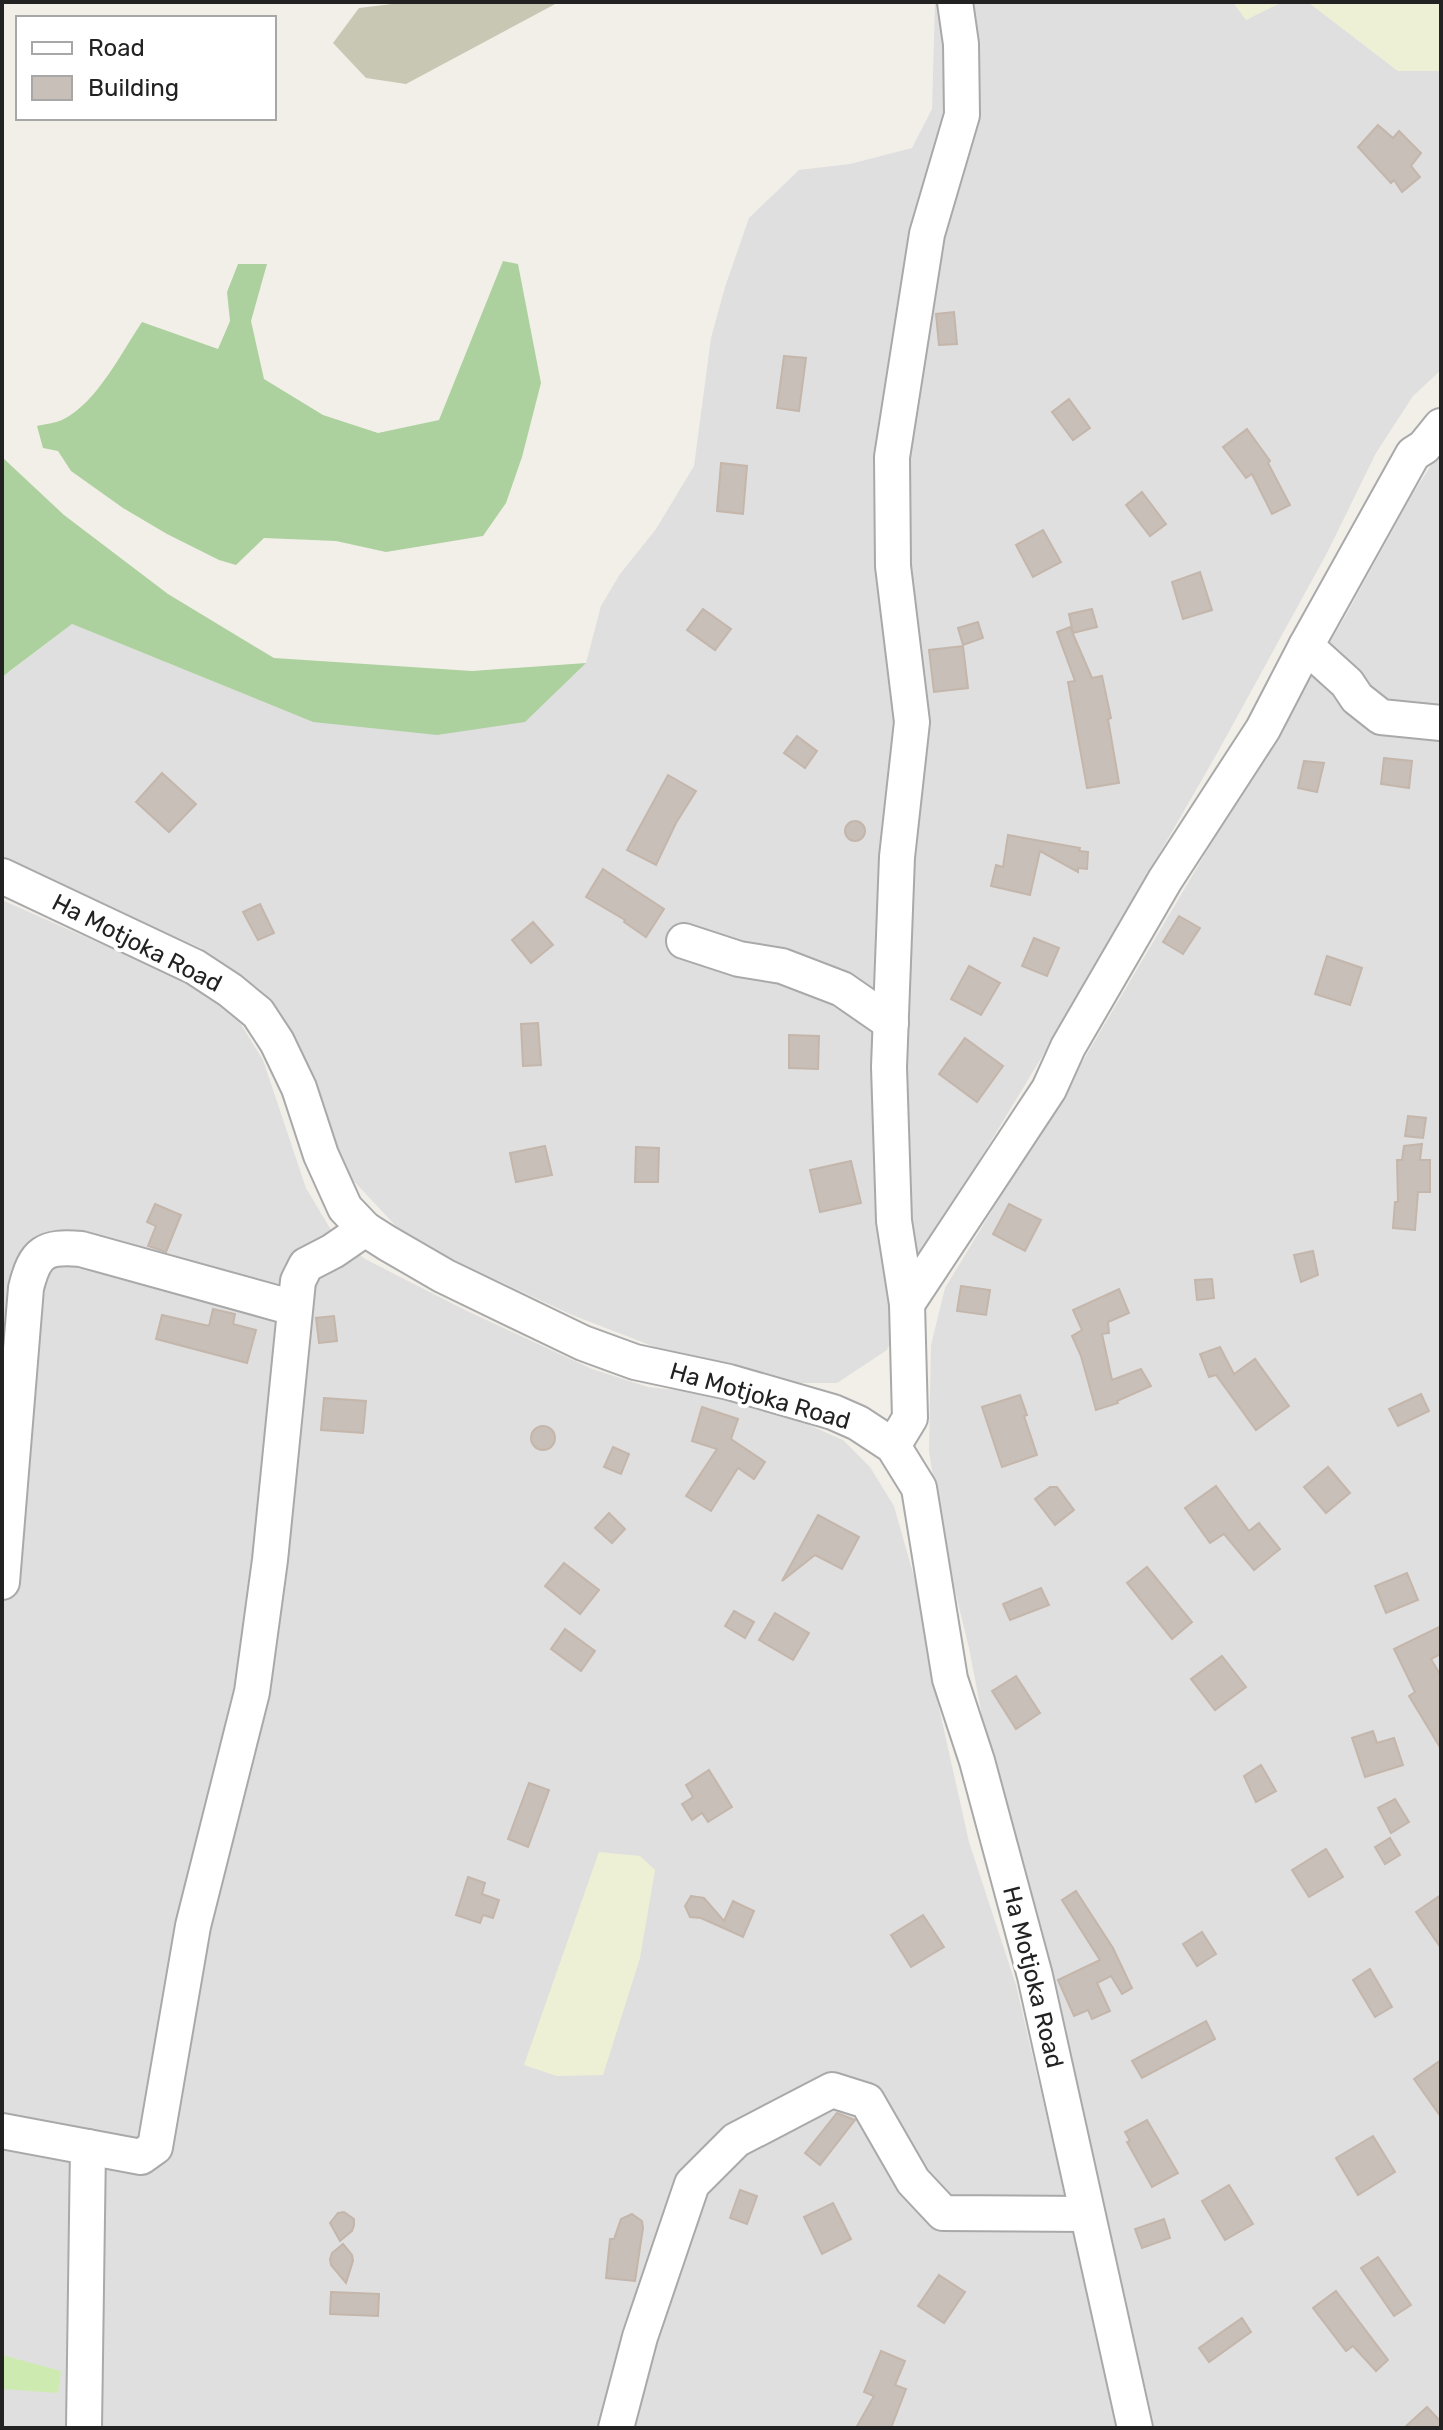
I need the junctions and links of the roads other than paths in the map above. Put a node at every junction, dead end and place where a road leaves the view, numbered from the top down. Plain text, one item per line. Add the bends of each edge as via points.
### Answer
1 (955, 2) edge
2 (1441, 426) edge
3 (1306, 646) junction
4 (1441, 723) edge
5 (2, 876) edge
6 (684, 941) dead end
7 (891, 1023) junction
8 (365, 1229) junction
9 (907, 1304) junction
10 (294, 1308) junction
11 (893, 1446) junction
12 (2, 1582) edge
13 (2, 2131) edge
14 (88, 2147) junction
15 (1087, 2214) junction
16 (84, 2428) edge
17 (616, 2428) edge
18 (1135, 2428) edge

1 - 7 street via 962,115 927,234 892,457 893,566 912,722 897,857
2 - 3 street via 1413,454
3 - 4 street via 1381,717
3 - 9 street via 1263,729 1165,880 1068,1047 1049,1089
5 - 8 street, Ha Motjoka Road via 195,967 258,1013 299,1088 335,1189
6 - 7 street via 782,966 842,989
7 - 9 street via 894,1221
8 - 10 street via 306,1265
8 - 11 street, Ha Motjoka Road via 444,1276 583,1343 635,1362 833,1412
9 - 11 street via 910,1418
10 - 12 street via 81,1249 58,1247 41,1253 26,1288
10 - 14 street via 252,1692 193,1926 155,2147 141,2157
11 - 15 street, Ha Motjoka Road via 919,1488 950,1679 1035,1976
13 - 14 street
14 - 16 street
15 - 17 street via 943,2213 913,2181 867,2101 832,2090 736,2140 692,2184 640,2337
15 - 18 street, Ha Motjoka Road

